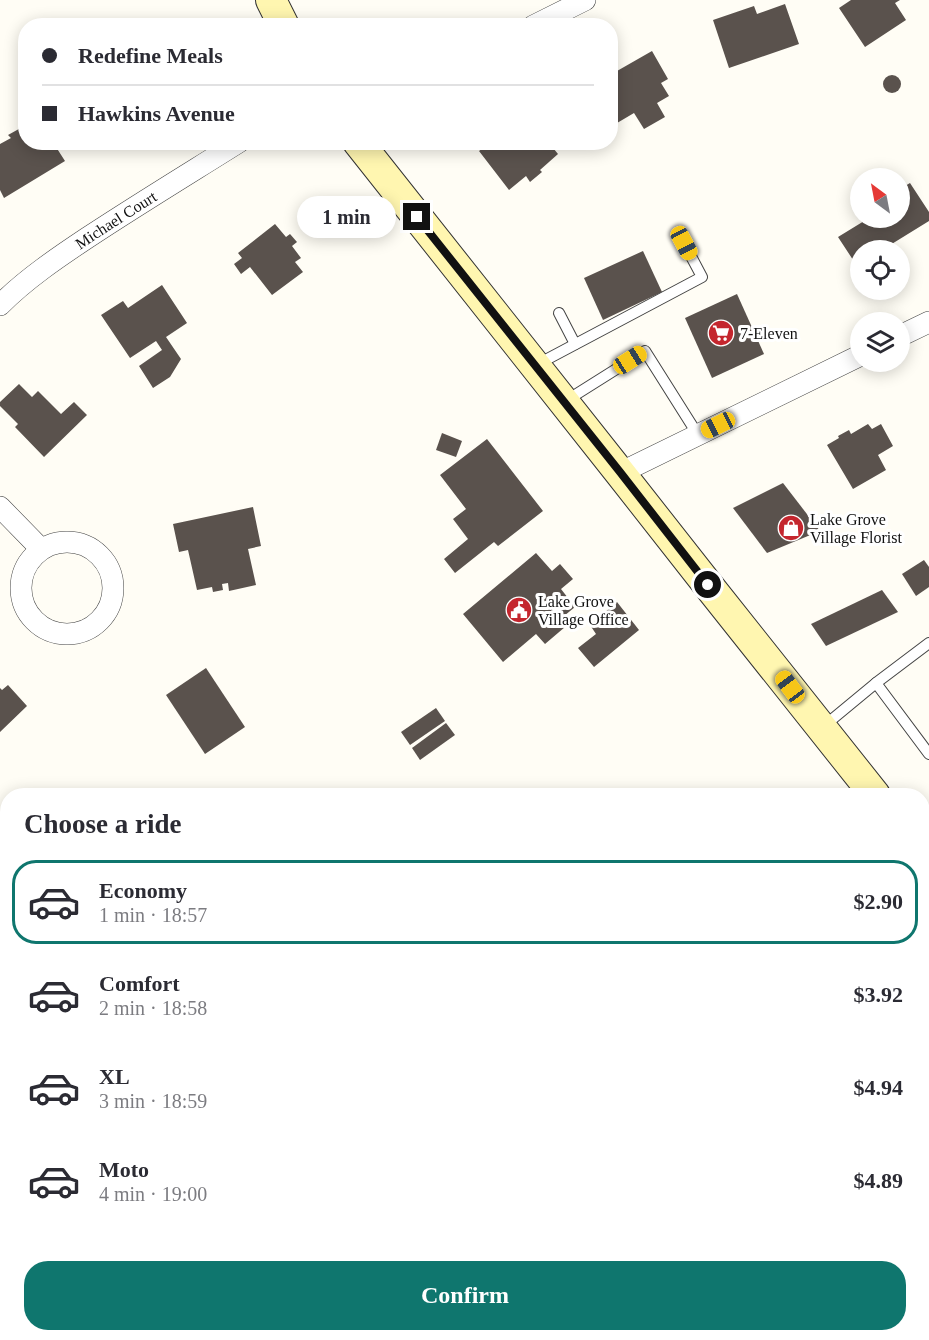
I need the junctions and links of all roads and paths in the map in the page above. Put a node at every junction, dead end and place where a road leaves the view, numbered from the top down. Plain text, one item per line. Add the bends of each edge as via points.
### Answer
1 (271, 0) edge
2 (585, 0) edge
3 (280, 18) edge
4 (549, 18) edge
5 (226, 150) edge
6 (364, 150) edge
7 (684, 243) dead end
8 (0, 305) edge
9 (559, 313) dead end
10 (929, 322) edge
11 (910, 331) edge
12 (575, 344) junction
13 (850, 360) edge
14 (535, 365) junction
15 (564, 402) junction
16 (698, 435) junction
17 (620, 472) junction
18 (0, 507) edge
19 (42, 549) junction
20 (929, 643) edge
21 (876, 683) junction
22 (822, 729) junction
23 (929, 754) edge
24 (861, 788) edge

1 - 3 street
2 - 4 street
5 - 8 street, Michael Court via 57,258
6 - 14 street
7 - 12 lane via 702,278
9 - 12 lane
10 - 11 street
12 - 14 lane
13 - 16 street
14 - 15 street
15 - 16 lane via 645,351
15 - 17 street
16 - 17 street
17 - 22 street
18 - 19 street
19 - 19 street via 26,567 21,582 29,615 49,631 75,634 90,628 103,618 112,603 112,573 99,553 82,544 66,541
20 - 21 lane
21 - 22 lane
21 - 23 lane
22 - 24 street

